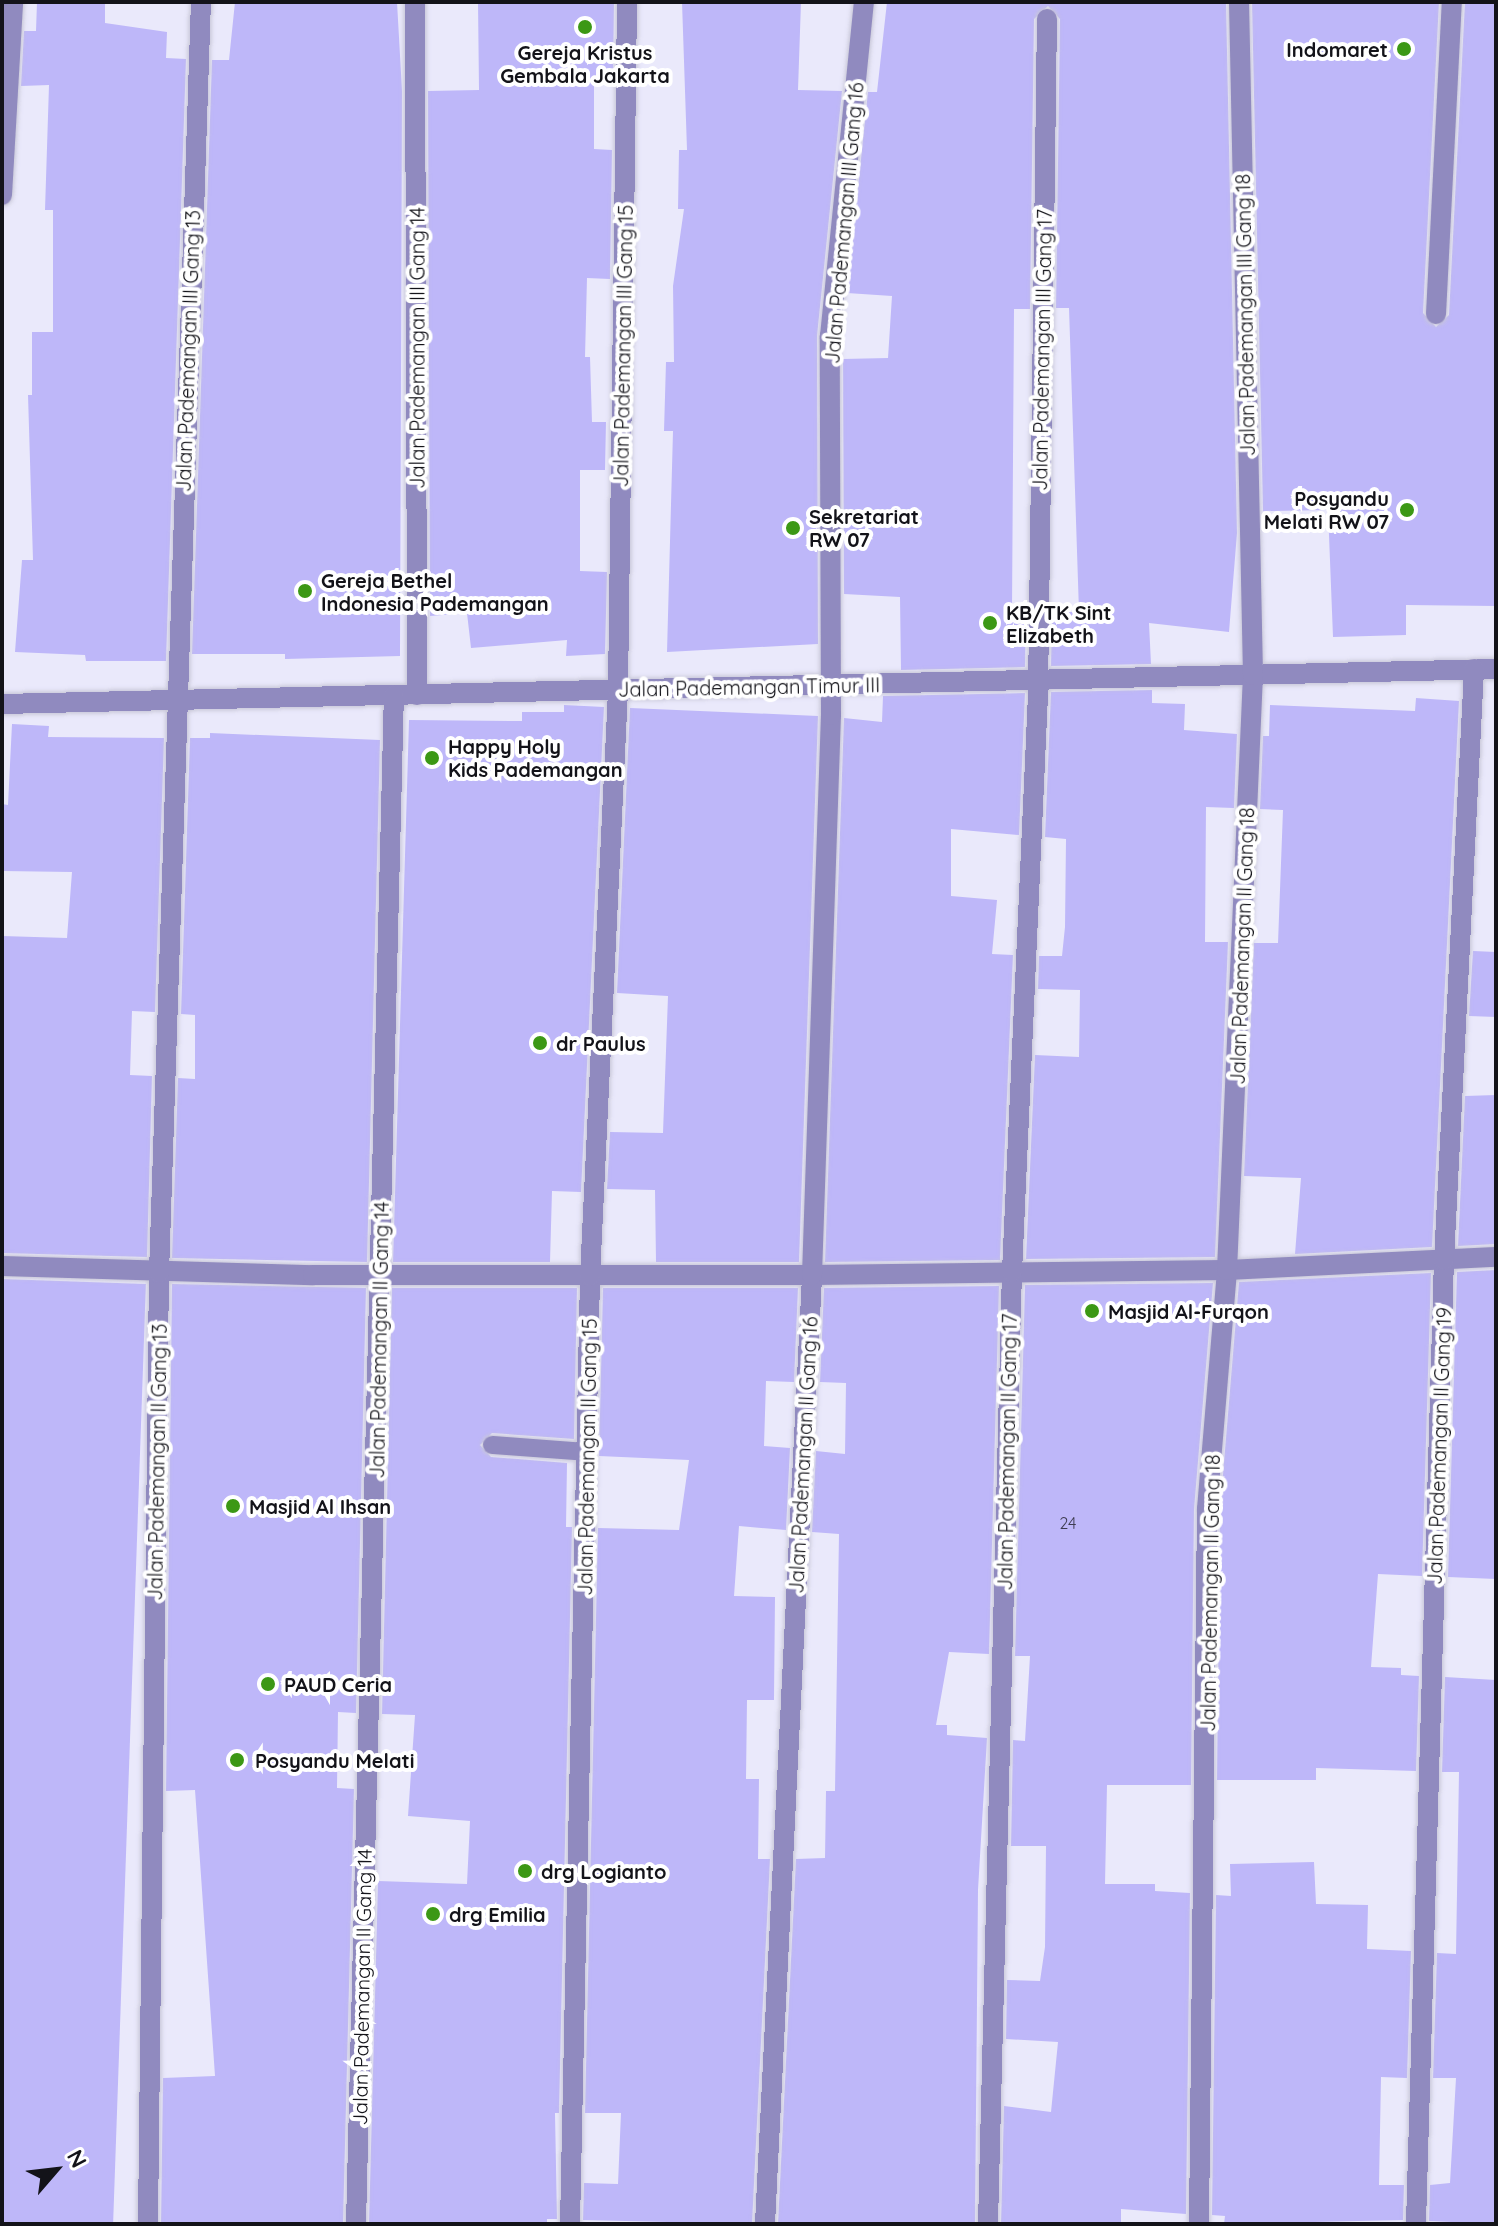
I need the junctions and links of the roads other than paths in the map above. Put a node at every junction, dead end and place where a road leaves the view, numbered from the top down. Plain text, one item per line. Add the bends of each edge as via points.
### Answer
1 (13, 2) edge
2 (201, 2) edge
3 (415, 2) edge
4 (627, 2) edge
5 (864, 2) edge
6 (1239, 2) edge
7 (1452, 2) edge
8 (1047, 19) dead end
9 (2, 195) edge
10 (1436, 314) dead end
11 (1474, 669) junction
12 (1496, 669) edge
13 (1253, 675) junction
14 (1038, 680) junction
15 (831, 685) junction
16 (618, 690) junction
17 (394, 695) junction
18 (417, 695) junction
19 (177, 701) junction
20 (2, 704) edge
21 (1496, 1257) edge
22 (1444, 1260) junction
23 (2, 1266) edge
24 (1227, 1270) junction
25 (1012, 1272) junction
26 (159, 1273) junction
27 (381, 1274) junction
28 (812, 1275) junction
29 (590, 1276) junction
30 (492, 1445) dead end
31 (587, 1452) junction
32 (148, 2224) edge
33 (356, 2224) edge
34 (570, 2224) edge
35 (765, 2224) edge
36 (988, 2224) edge
37 (1199, 2224) edge
38 (1416, 2224) edge

1 - 9 street
2 - 19 street, Jalan Pademangan III Gang 13
3 - 18 street, Jalan Pademangan III Gang 14
4 - 16 street, Jalan Pademangan III Gang 15
5 - 15 street, Jalan Pademangan III Gang 16 via 830,336
6 - 13 street, Jalan Pademangan III Gang 18
7 - 10 street
8 - 14 street, Jalan Pademangan III Gang 17
11 - 12 street, Jalan Pademangan Timur III
11 - 13 street, Jalan Pademangan Timur III
11 - 22 street, Jalan Pademangan II Gang 19
13 - 14 street, Jalan Pademangan Timur III
13 - 24 street, Jalan Pademangan II Gang 18
14 - 15 street, Jalan Pademangan Timur III
14 - 25 street, Jalan Pademangan II Gang 17
15 - 16 street, Jalan Pademangan Timur III
15 - 28 street, Jalan Pademangan II Gang 16
16 - 18 street, Jalan Pademangan Timur III
16 - 29 street, Jalan Pademangan II Gang 15
17 - 18 street, Jalan Pademangan Timur III
17 - 19 street, Jalan Pademangan Timur III
17 - 27 street, Jalan Pademangan II Gang 14
19 - 20 street, Jalan Pademangan Timur III
19 - 26 street, Jalan Pademangan II Gang 13
21 - 22 street
22 - 24 street
22 - 38 street, Jalan Pademangan II Gang 19
23 - 26 street
24 - 25 street
24 - 37 street, Jalan Pademangan II Gang 18 via 1207,1509
25 - 28 street
25 - 36 street, Jalan Pademangan II Gang 17
26 - 27 street
26 - 32 street, Jalan Pademangan II Gang 13
27 - 29 street
27 - 33 street, Jalan Pademangan II Gang 14
28 - 29 street
28 - 35 street, Jalan Pademangan II Gang 16
29 - 31 street, Jalan Pademangan II Gang 15
30 - 31 lane
31 - 34 street, Jalan Pademangan II Gang 15

